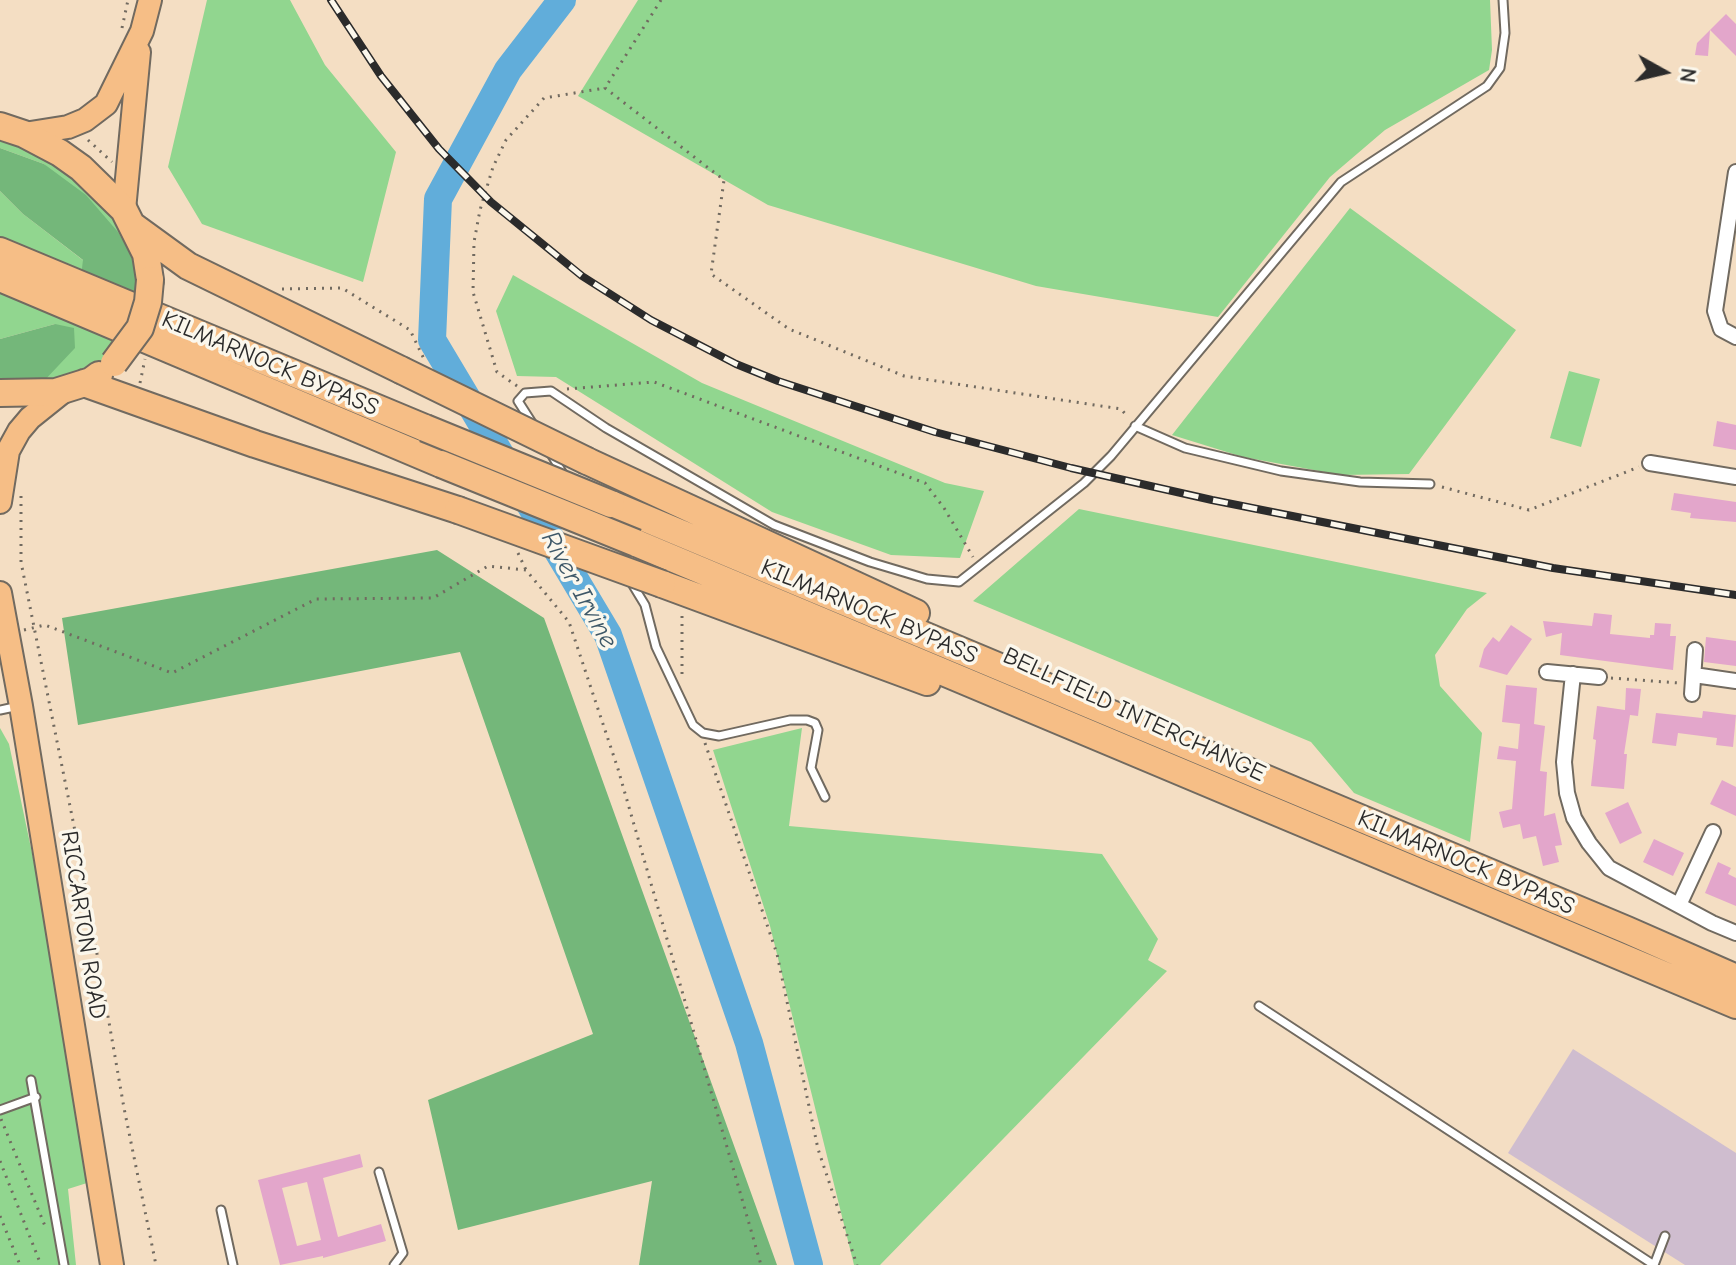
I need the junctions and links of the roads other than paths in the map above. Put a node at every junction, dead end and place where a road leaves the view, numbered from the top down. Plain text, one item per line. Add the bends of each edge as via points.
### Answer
1 (150, 0) edge
2 (1503, 0) edge
3 (142, 31) junction
4 (12, 130) edge
5 (1736, 172) edge
6 (128, 218) junction
7 (0, 251) edge
8 (0, 278) edge
9 (1736, 337) edge
10 (75, 386) junction
11 (0, 393) edge
12 (1135, 426) junction
13 (1650, 463) road end
14 (1736, 477) edge
15 (1430, 484) road end
16 (577, 496) dead end
17 (0, 502) edge
18 (599, 507) junction
19 (603, 537) dead end
20 (624, 546) junction
21 (0, 593) edge
22 (1695, 650) dead end
23 (1547, 672) dead end
24 (1573, 674) junction
25 (1599, 677) road end
26 (1736, 681) edge
27 (10, 708) edge
28 (825, 797) dead end
29 (1292, 804) junction
30 (1713, 832) dead end
31 (1679, 905) junction
32 (1736, 933) edge
33 (1736, 978) edge
34 (1736, 1005) edge
35 (1259, 1006) dead end
36 (31, 1080) dead end
37 (36, 1097) junction
38 (0, 1110) edge
39 (379, 1172) dead end
40 (221, 1210) dead end
41 (1665, 1236) dead end
42 (64, 1265) edge
43 (112, 1265) edge
44 (233, 1265) edge
45 (394, 1265) edge

1 - 3 main road
2 - 12 lane via 1500,68 1487,86 1341,182
3 - 4 main road via 97,113 68,127
3 - 6 main road
4 - 6 highway, BELLFIELD INTERCHANGE via 81,168
5 - 9 street via 1715,311 1721,329
6 - 10 highway, bridge via 146,254 150,280 140,328 114,363
6 - 29 highway, BELLFIELD INTERCHANGE, bridge via 188,266 754,540 1054,675
7 - 18 highway, KILMARNOCK BYPASS, bridge via 425,428
8 - 20 highway, KILMARNOCK BYPASS, bridge
10 - 11 highway
10 - 17 main road via 19,431 8,451
10 - 29 highway, bridge via 137,401 458,510
12 - 15 lane via 1185,448 1281,471 1360,482
12 - 16 lane via 1084,483 959,582 927,579 870,562 774,525 551,391 525,393 518,401
13 - 14 street
18 - 19 lane
18 - 29 highway, KILMARNOCK BYPASS
20 - 28 lane via 656,647 693,725 719,736 790,720 815,723 811,768
20 - 29 highway, KILMARNOCK BYPASS
21 - 27 main road, RICCARTON ROAD
22 - 26 street via 1693,685
23 - 24 street
24 - 25 street
24 - 31 street via 1564,762 1574,818 1609,868
27 - 43 main road, RICCARTON ROAD
29 - 33 highway, KILMARNOCK BYPASS
29 - 34 highway, KILMARNOCK BYPASS
30 - 31 street
31 - 32 street
35 - 41 lane via 1654,1265
36 - 37 lane
37 - 38 lane
37 - 42 lane
39 - 45 lane via 403,1253
40 - 44 lane

